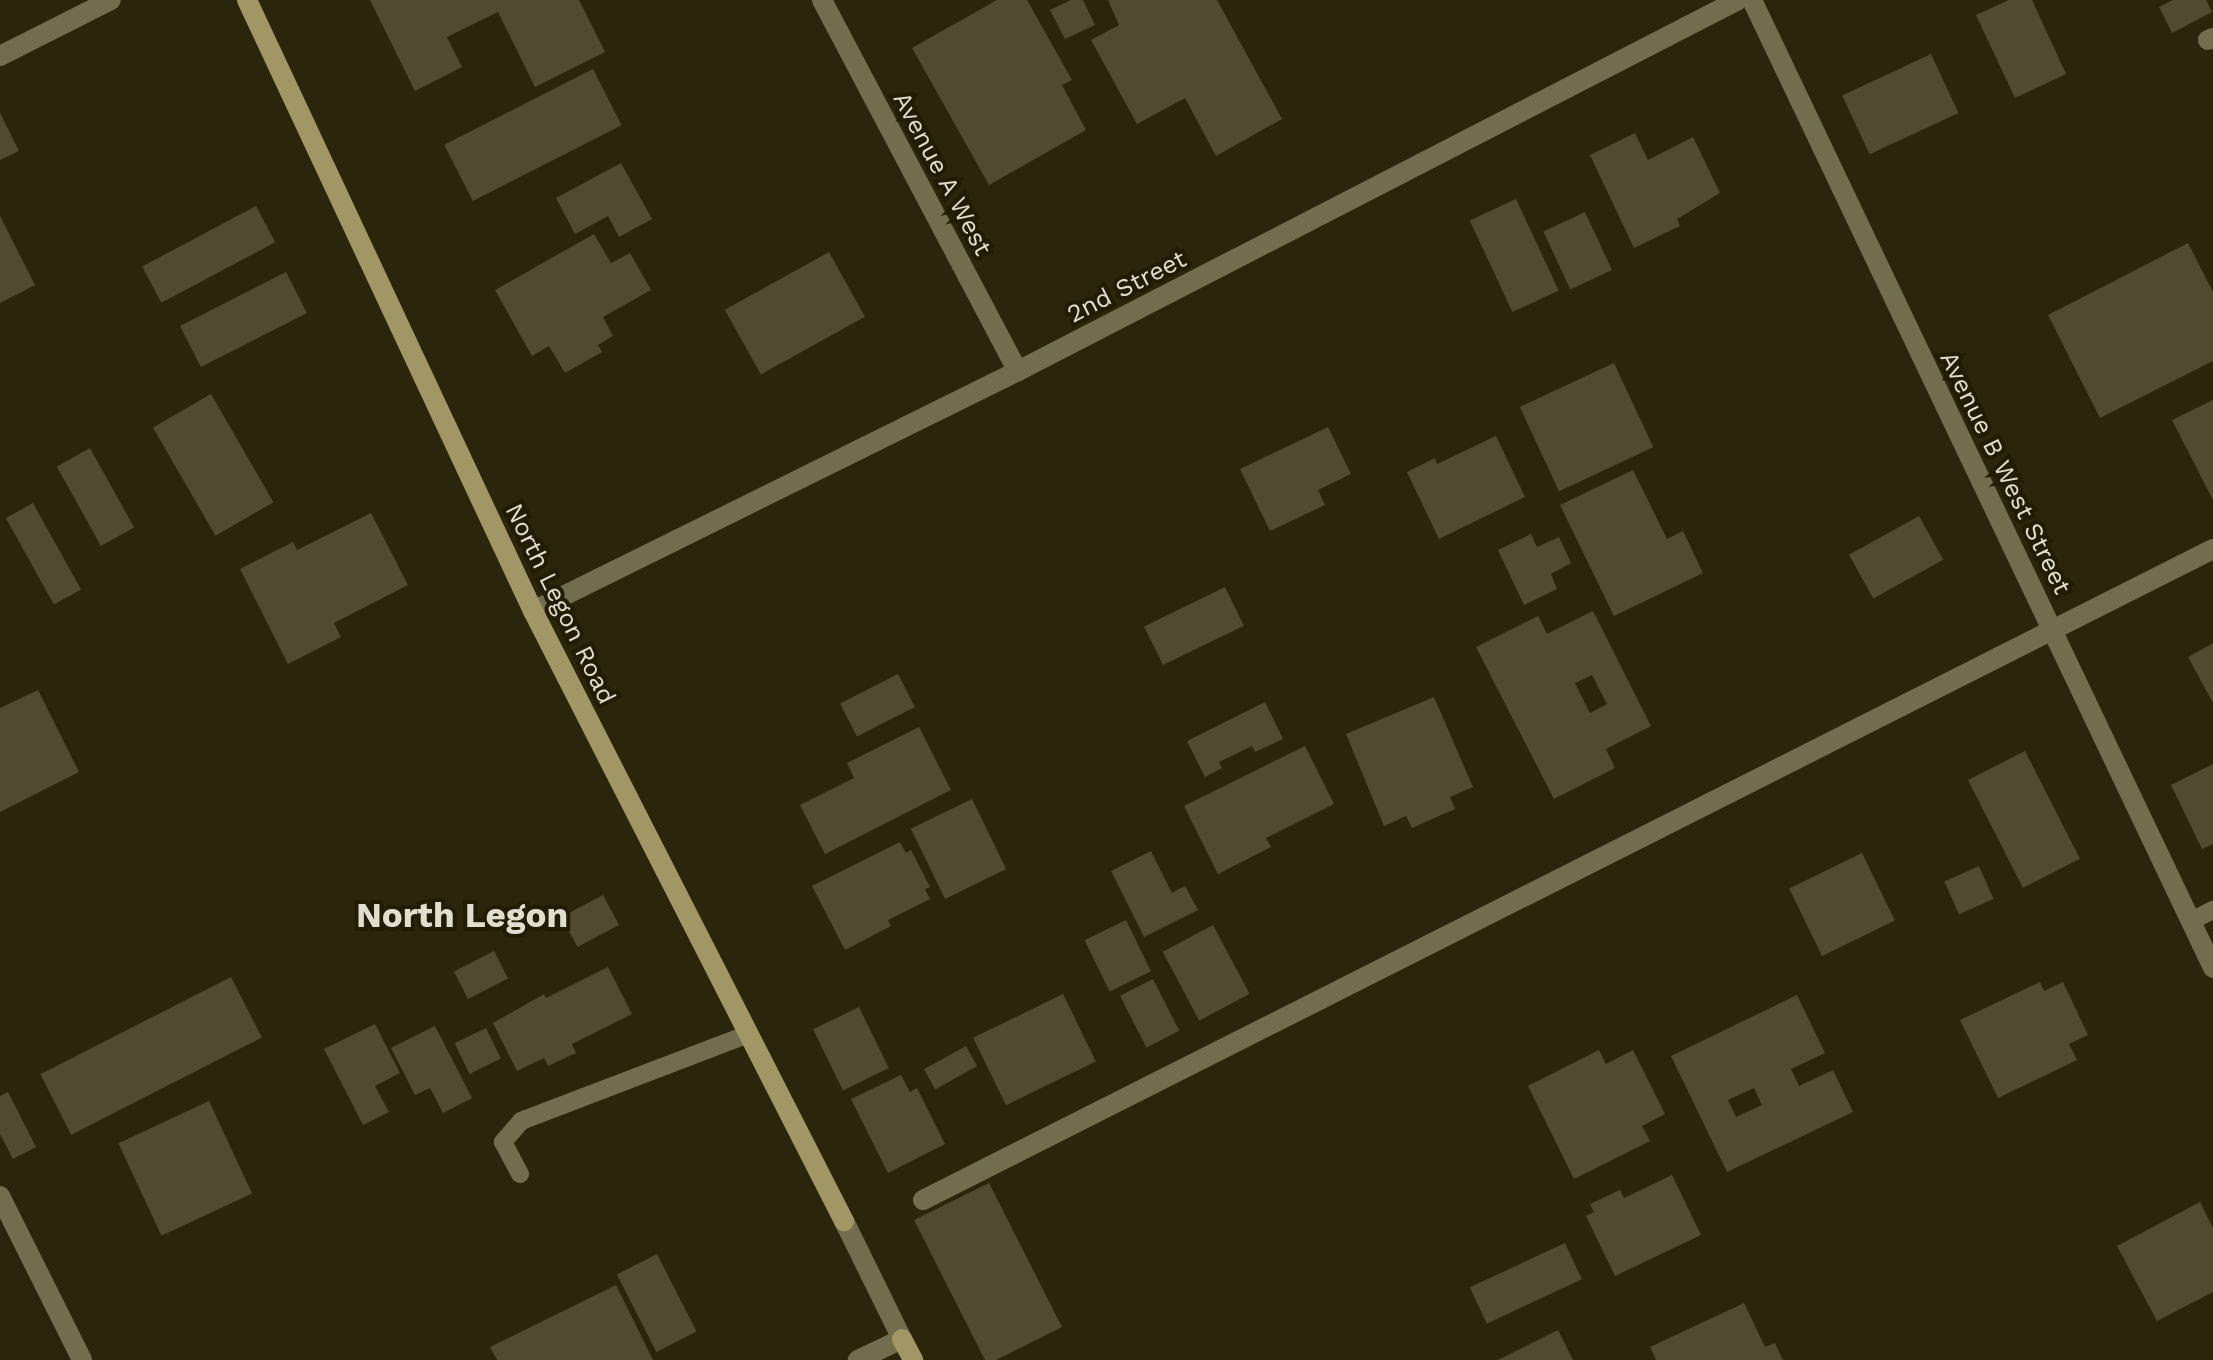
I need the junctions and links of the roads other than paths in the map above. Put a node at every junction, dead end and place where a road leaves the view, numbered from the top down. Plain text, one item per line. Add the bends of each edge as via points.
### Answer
1 (111, 0) edge
2 (247, 0) edge
3 (822, 0) edge
4 (1738, 0) edge
5 (1752, 0) edge
6 (0, 56) edge
7 (1018, 372) junction
8 (2213, 550) edge
9 (533, 611) junction
10 (2051, 628) junction
11 (2213, 910) edge
12 (2190, 921) junction
13 (2213, 968) edge
14 (749, 1034) junction
15 (520, 1174) dead end
16 (0, 1196) edge
17 (923, 1200) dead end
18 (902, 1338) junction
19 (82, 1360) edge
20 (858, 1360) edge
21 (912, 1360) edge

1 - 6 street
2 - 9 street, North Legon Road
3 - 7 street, Avenue A West
4 - 7 street, 2nd Street
5 - 10 street, Avenue B West Street
7 - 9 street, 2nd Street
8 - 10 street
9 - 14 street, North Legon Road
10 - 12 street, Avenue B West Street
10 - 17 street
11 - 12 lane
12 - 13 street, Avenue B West Street
14 - 15 lane via 521,1121 504,1142
14 - 18 street, North Legon Road
16 - 19 street
18 - 20 street
18 - 21 street

